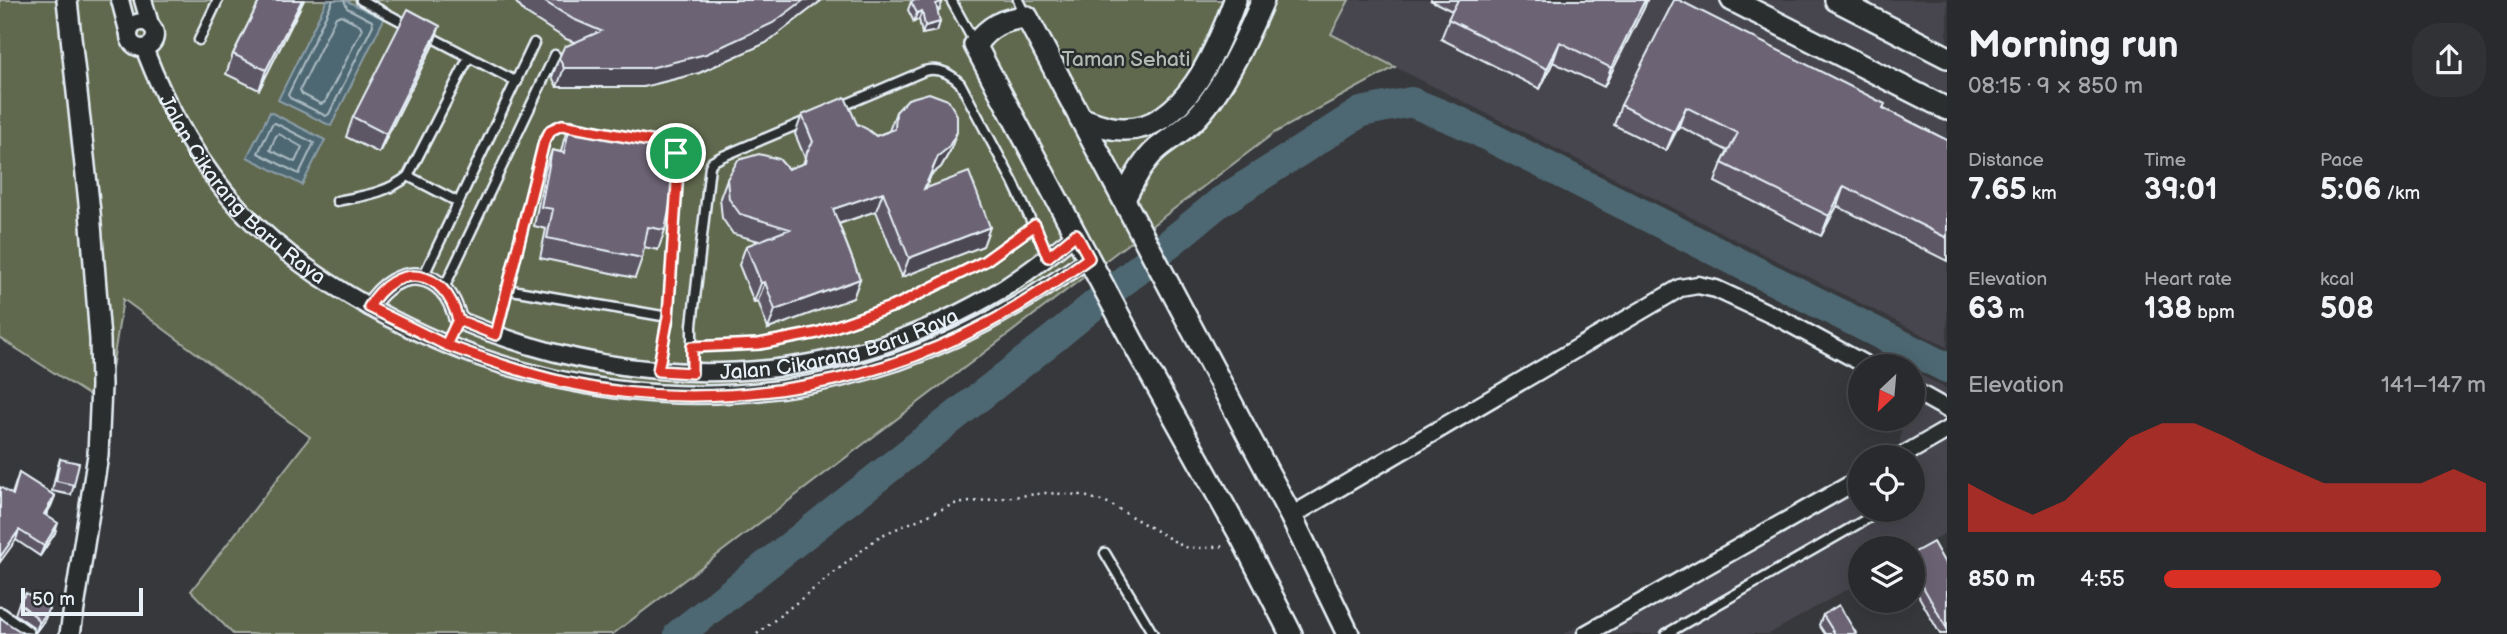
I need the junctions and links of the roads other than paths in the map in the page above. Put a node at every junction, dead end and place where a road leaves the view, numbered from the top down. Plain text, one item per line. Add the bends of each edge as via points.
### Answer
1 (67, 0) edge
2 (120, 0) edge
3 (143, 0) edge
4 (218, 0) edge
5 (361, 0) edge
6 (951, 0) edge
7 (1235, 0) edge
8 (1263, 0) edge
9 (1732, 0) edge
10 (1836, 0) edge
11 (1022, 8) edge
12 (150, 24) junction
13 (412, 27) edge
14 (424, 33) edge
15 (129, 34) junction
16 (199, 40) dead end
17 (534, 43) dead end
18 (975, 45) junction
19 (144, 48) junction
20 (555, 55) dead end
21 (469, 57) junction
22 (1947, 57) edge
23 (517, 82) junction
24 (1947, 109) edge
25 (828, 112) edge
26 (816, 117) edge
27 (1080, 118) junction
28 (588, 130) edge
29 (653, 141) edge
30 (408, 176) junction
31 (1124, 199) junction
32 (337, 201) dead end
33 (458, 202) junction
34 (1035, 225) junction
35 (1076, 234) junction
36 (1048, 257) junction
37 (1089, 258) junction
38 (424, 277) junction
39 (444, 288) junction
40 (506, 289) junction
41 (369, 307) junction
42 (668, 317) junction
43 (458, 320) junction
44 (496, 335) junction
45 (446, 345) junction
46 (692, 347) junction
47 (1848, 355) edge
48 (658, 371) junction
49 (692, 373) junction
50 (1925, 397) edge
51 (1947, 409) edge
52 (1947, 430) edge
53 (1921, 445) edge
54 (1848, 486) edge
55 (1291, 516) junction
56 (1861, 522) edge
57 (1105, 553) dead end
58 (0, 616) edge
59 (25, 634) edge
60 (70, 634) edge
61 (1153, 634) edge
62 (1291, 634) edge
63 (1348, 634) edge
64 (1586, 634) edge
65 (1666, 634) edge

1 - 60 street via 90,212 101,386 98,455
2 - 15 street
3 - 12 street
4 - 16 lane
5 - 13 lane
6 - 18 lane
7 - 27 main road via 1219,44 1185,99 1153,123 1124,130
8 - 31 main road via 1219,86 1193,121 1154,151
9 - 24 main road
10 - 22 main road
11 - 18 main road via 996,23
11 - 27 main road
12 - 15 street via 136,23
12 - 19 street via 155,36
14 - 21 lane
15 - 19 street via 135,46
17 - 23 lane
18 - 35 main road
19 - 41 street, Jalan Cikarang Baru Raya via 184,135 221,187 297,261
20 - 39 lane
21 - 23 lane
21 - 30 lane
23 - 33 lane
25 - 34 lane via 933,68 946,73 960,83
26 - 46 lane via 712,162 707,172
27 - 31 main road
28 - 40 lane via 562,125 551,130 544,142
29 - 42 lane via 676,153 678,169
30 - 32 lane via 376,193
30 - 33 lane
31 - 55 main road
33 - 38 lane
34 - 36 lane
34 - 46 lane via 985,261 868,315 817,333 759,344
35 - 36 street, Jalan Cikarang Baru Raya
35 - 37 main road
36 - 49 street, Jalan Cikarang Baru Raya via 956,314 854,352 747,371
37 - 45 street, Jalan Cikarang Baru Raya via 1039,294 929,350 870,370 774,390 687,395 626,392 504,367
37 - 62 main road
38 - 39 street
38 - 41 street via 390,282
39 - 43 street
40 - 42 lane
40 - 44 lane
41 - 45 street, Jalan Cikarang Baru Raya
42 - 48 lane
43 - 44 street, Jalan Cikarang Baru Raya
43 - 45 street
44 - 48 street, Jalan Cikarang Baru Raya via 576,359
46 - 49 lane
47 - 55 street via 1716,289 1681,288
48 - 49 street, Jalan Cikarang Baru Raya
50 - 51 street
52 - 53 street
54 - 64 street
55 - 63 main road
56 - 65 lane
57 - 61 lane
58 - 59 street

